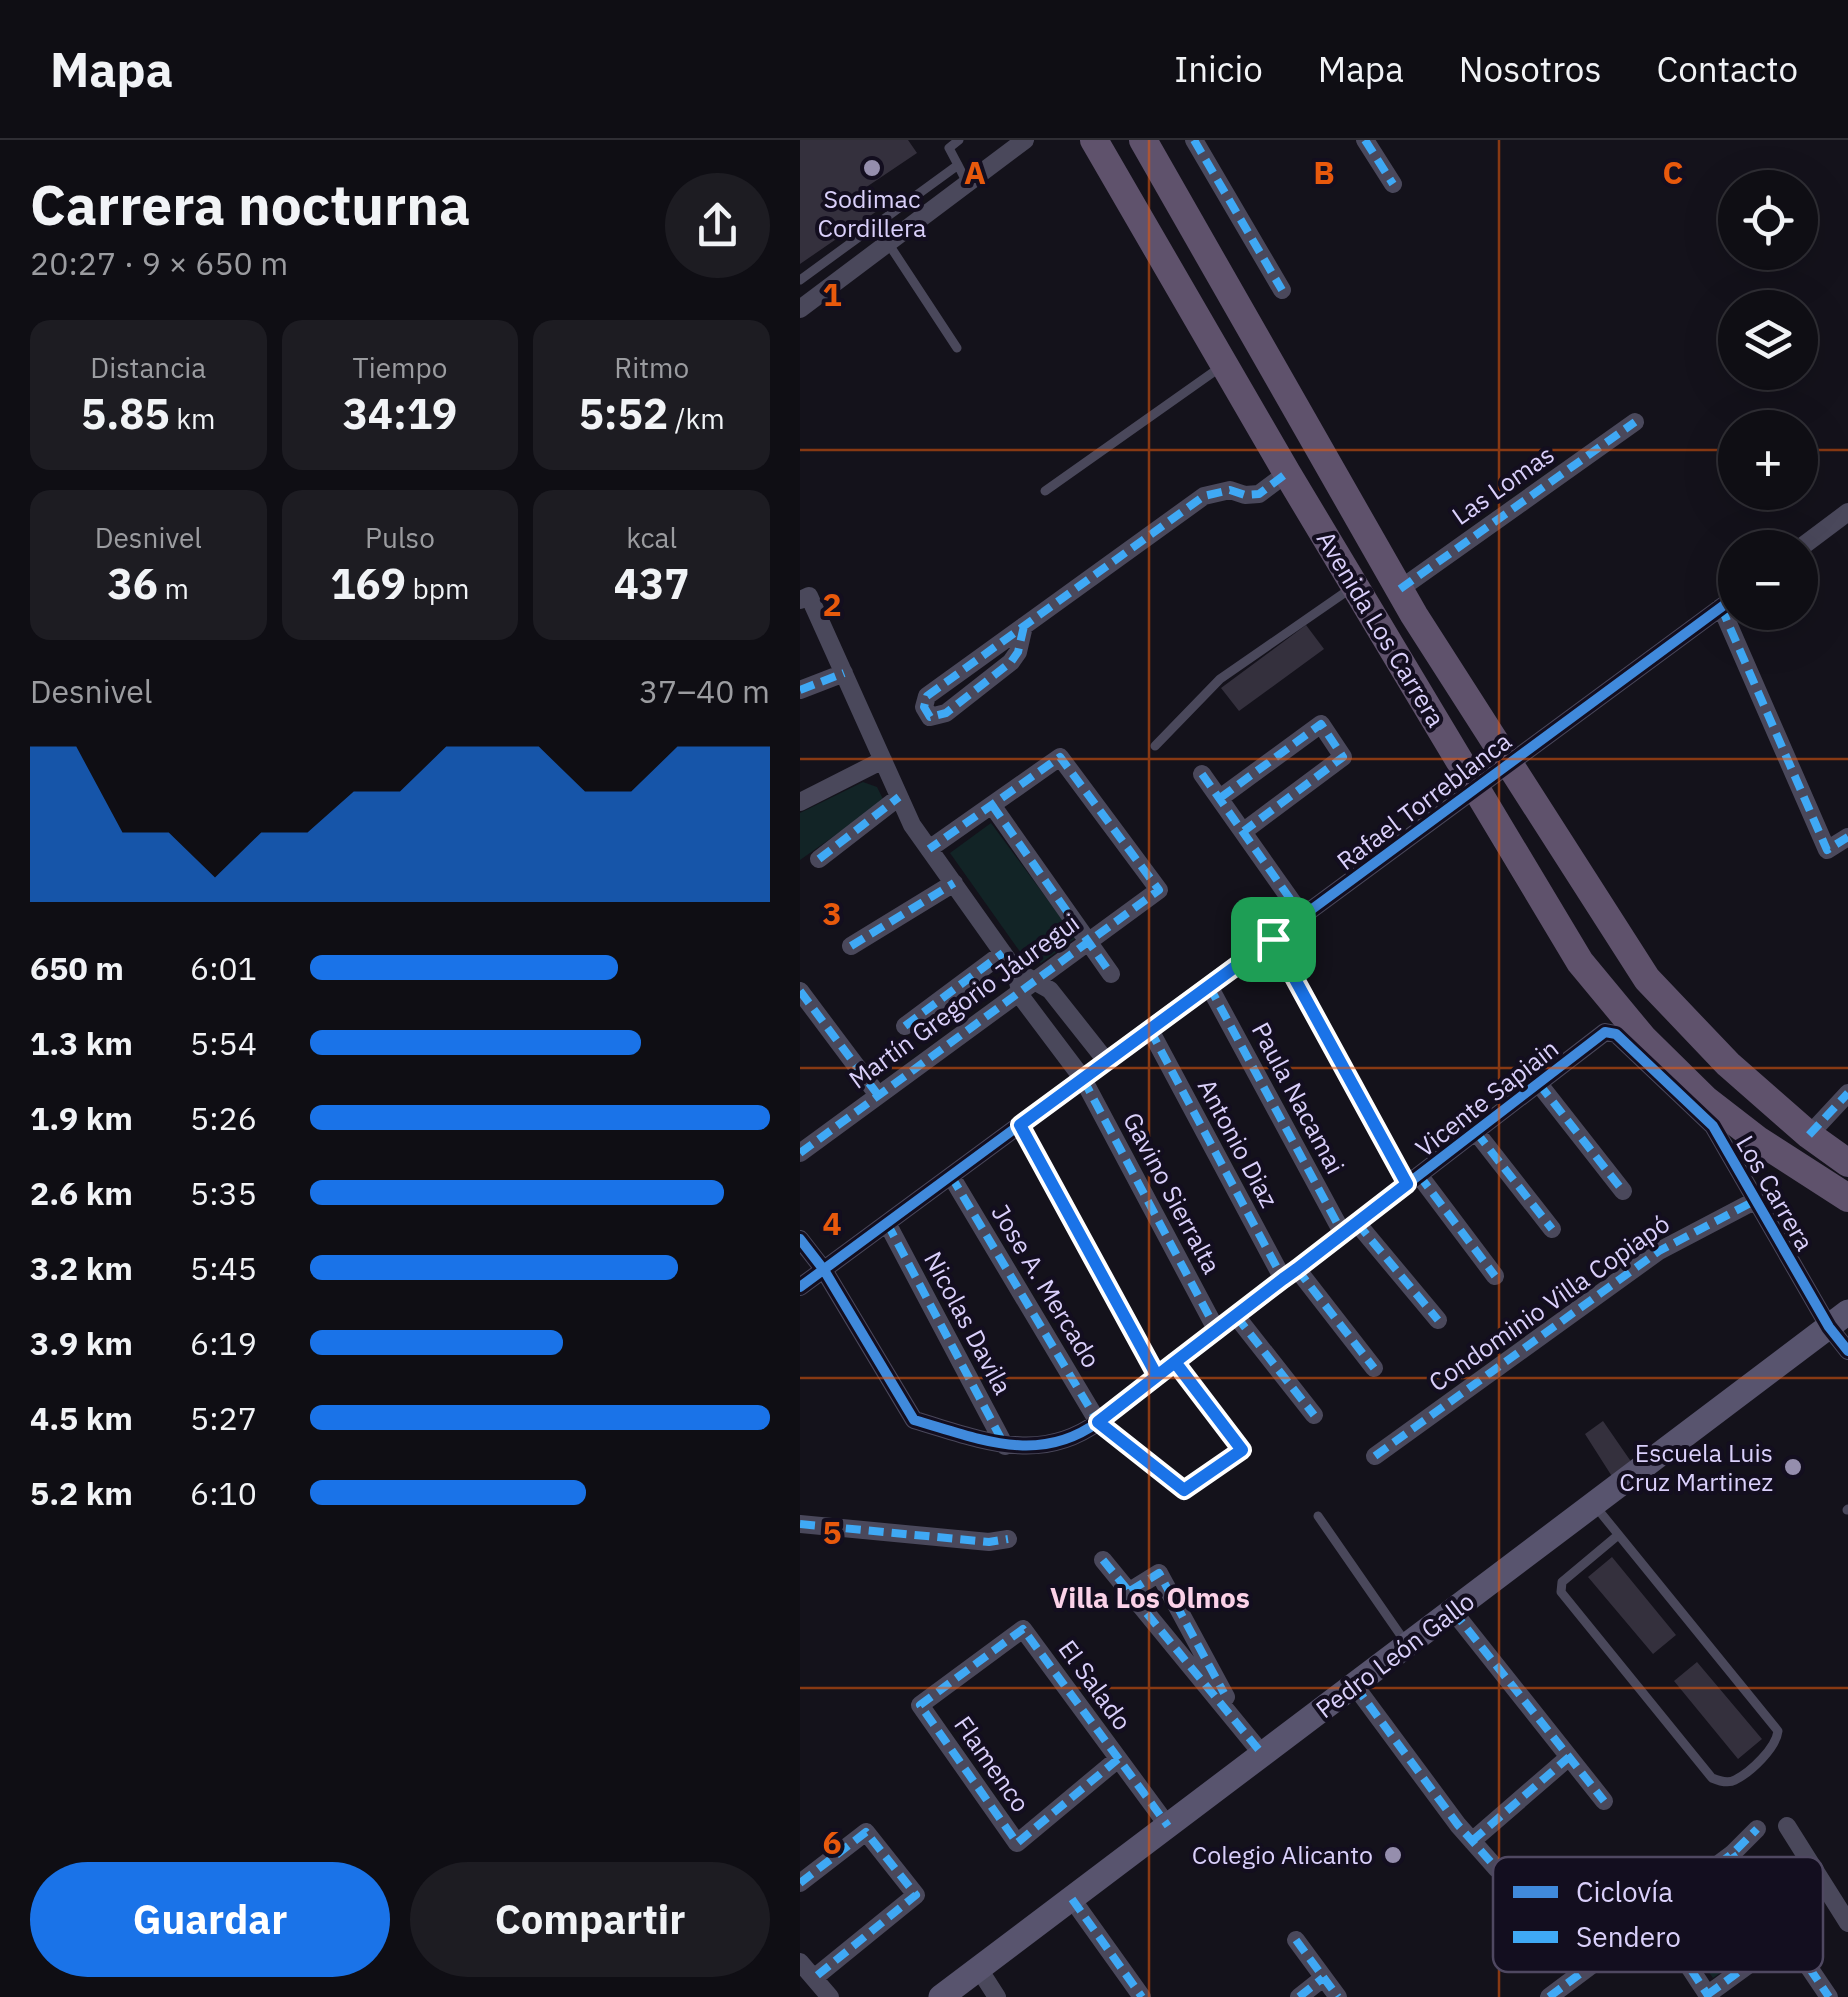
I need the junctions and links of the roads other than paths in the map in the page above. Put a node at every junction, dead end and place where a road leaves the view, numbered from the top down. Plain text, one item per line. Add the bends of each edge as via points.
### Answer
1 (959, 140) edge
2 (1025, 140) edge
3 (1094, 140) edge
4 (1143, 140) edge
5 (1194, 140) edge
6 (1371, 142) edge
7 (958, 165) junction
8 (967, 183) junction
9 (1393, 184) dead end
10 (888, 243) junction
11 (800, 280) edge
12 (1282, 290) dead end
13 (800, 309) edge
14 (957, 348) dead end
15 (1224, 365) junction
16 (1635, 422) dead end
17 (1286, 473) junction
18 (1045, 491) dead end
19 (1848, 512) edge
20 (1818, 534) edge
21 (1355, 586) junction
22 (1400, 589) junction
23 (804, 598) edge
24 (1718, 609) edge
25 (1024, 626) junction
26 (1739, 630) edge
27 (844, 673) junction
28 (800, 690) edge
29 (1154, 746) dead end
30 (883, 760) junction
31 (1508, 763) junction
32 (1202, 774) dead end
33 (1476, 786) junction
34 (899, 797) junction
35 (1220, 798) junction
36 (800, 802) edge
37 (992, 805) junction
38 (1244, 832) junction
39 (1848, 837) edge
40 (929, 849) junction
41 (818, 859) dead end
42 (954, 883) junction
43 (1303, 918) junction
44 (1273, 939) junction
45 (1089, 940) junction
46 (851, 946) dead end
47 (1003, 953) junction
48 (1111, 974) dead end
49 (1027, 985) junction
50 (1209, 986) junction
51 (800, 991) edge
52 (905, 1026) dead end
53 (1150, 1030) junction
54 (1605, 1032) joint
55 (1107, 1062) junction
56 (1083, 1079) junction
57 (1538, 1084) junction
58 (1848, 1093) edge
59 (878, 1096) junction
60 (1020, 1125) junction
61 (1476, 1132) junction
62 (1810, 1136) junction
63 (800, 1153) edge
64 (1848, 1163) edge
65 (950, 1176) junction
66 (1413, 1180) junction
67 (1623, 1191) dead end
68 (1848, 1198) edge
69 (1758, 1199) junction
70 (887, 1223) junction
71 (1350, 1228) junction
72 (1552, 1229) dead end
73 (800, 1239) edge
74 (824, 1270) junction
75 (1290, 1274) junction
76 (1495, 1276) dead end
77 (800, 1287) edge
78 (1236, 1316) junction
79 (1438, 1320) dead end
80 (1838, 1320) edge
81 (1216, 1330) junction
82 (1848, 1351) edge
83 (1175, 1362) junction
84 (1374, 1368) dead end
85 (1157, 1376) junction
86 (1314, 1415) dead end
87 (1098, 1422) junction
88 (1005, 1446) junction
89 (1375, 1456) dead end
90 (1594, 1505) junction
91 (1318, 1516) dead end
92 (800, 1524) edge
93 (1617, 1536) junction
94 (1008, 1538) dead end
95 (1103, 1560) dead end
96 (1130, 1591) junction
97 (1453, 1611) junction
98 (1408, 1646) junction
99 (1354, 1686) junction
100 (920, 1705) joint
101 (1255, 1744) junction
102 (1569, 1757) junction
103 (1118, 1759) junction
104 (1604, 1801) dead end
105 (1168, 1826) junction
106 (1787, 1826) dead end
107 (1758, 1828) dead end
108 (1472, 1841) junction
109 (1732, 1854) junction
110 (1728, 1857) edge
111 (1734, 1857) edge
112 (1807, 1857) edge
113 (1493, 1865) edge
114 (800, 1883) edge
115 (1823, 1883) edge
116 (1072, 1898) junction
117 (1848, 1922) edge
118 (1296, 1940) dead end
119 (800, 1962) edge
120 (978, 1969) junction
121 (1692, 1972) edge
122 (1740, 1972) edge
123 (1812, 1972) edge
124 (814, 1978) junction
125 (1324, 1978) junction
126 (1574, 1989) edge
127 (1708, 1996) edge
128 (830, 1997) edge
129 (941, 1997) edge
130 (997, 1997) edge
131 (1142, 1997) edge
132 (1299, 1997) edge
133 (1338, 1997) edge
134 (1548, 1997) edge
135 (1829, 1997) edge

1 - 7 lane via 949,148
2 - 8 street
3 - 15 main road, Avenida Los Carrera
4 - 22 main road, Avenida Los Carrera
5 - 12 street
6 - 9 street
7 - 8 lane
7 - 11 lane
8 - 10 street
10 - 13 street
10 - 14 lane
15 - 17 main road, Avenida Los Carrera
15 - 18 lane
16 - 22 street, Las Lomas
17 - 21 main road, Avenida Los Carrera
17 - 25 street via 1258,494 1230,490 1204,496
19 - 20 street
21 - 29 lane via 1220,679
21 - 33 main road, Avenida Los Carrera
22 - 31 main road, Avenida Los Carrera
23 - 27 street
24 - 31 street, Rafael Torreblanca
25 - 25 street via 927,696 930,717 946,713 1011,662
26 - 39 street via 1827,850
27 - 28 street
27 - 30 street
30 - 34 street
30 - 36 street
31 - 33 street, Rafael Torreblanca
31 - 62 main road, Avenida Los Carrera via 1647,978 1728,1064
32 - 35 street
33 - 43 street, Rafael Torreblanca
33 - 68 main road, Avenida Los Carrera via 1580,962 1643,1038 1731,1120
34 - 40 street
34 - 41 street
35 - 38 street
35 - 38 street via 1321,724 1343,757
37 - 40 street
37 - 45 street
37 - 45 street, Martín Gregorio Jáuregui via 1060,757 1159,890
38 - 43 street
40 - 42 street
42 - 46 street
42 - 47 street
43 - 44 street, Rafael Torreblanca
44 - 50 street, Rafael Torreblanca
44 - 66 street
45 - 48 street
45 - 49 street, Martín Gregorio Jáuregui
47 - 49 street
47 - 52 street
49 - 55 street via 1050,990
49 - 56 street, Gavino Sierralta via 1022,998
49 - 59 street, Martín Gregorio Jáuregui
50 - 53 street, Rafael Torreblanca
50 - 71 street, Paula Nacamai
51 - 59 street
53 - 55 street, Rafael Torreblanca
53 - 75 street, Antonio Diaz
54 - 57 street, Vicente Sapiain
54 - 69 street, Los Carrera via 1616,1034 1713,1126
55 - 56 street, Rafael Torreblanca
56 - 60 street, Rafael Torreblanca
56 - 81 street, Gavino Sierralta
57 - 61 street, Vicente Sapiain
57 - 67 street
58 - 62 street
59 - 63 street, Martín Gregorio Jáuregui
60 - 65 street, Rafael Torreblanca
60 - 85 street
61 - 66 street, Vicente Sapiain
61 - 72 street
62 - 64 main road, Avenida Los Carrera
65 - 70 street, Rafael Torreblanca
65 - 87 street, Jose A. Mercado
66 - 71 street, Vicente Sapiain
66 - 76 street
69 - 80 street, Los Carrera
69 - 89 street, Condominio Villa Copiapó via 1658,1251
70 - 74 street, Rafael Torreblanca
70 - 88 street, Nicolas Davila
71 - 75 street, Vicente Sapiain
71 - 79 street, Paula Nacamai
73 - 74 street, Vicente Sapiain
74 - 77 street, Rafael Torreblanca
74 - 88 street, Vicente Sapiain via 914,1420
75 - 78 street, Vicente Sapiain
75 - 84 street, Antonio Diaz
78 - 81 street, Vicente Sapiain
78 - 86 street
80 - 82 street, Los Carrera
80 - 90 street, Pedro León Gallo
81 - 83 street, Vicente Sapiain
83 - 85 street, Vicente Sapiain
83 - 87 street via 1242,1450 1184,1490
85 - 87 street, Vicente Sapiain
87 - 88 street, Vicente Sapiain via 1056,1444
90 - 93 lane
90 - 97 street, Pedro León Gallo
91 - 98 lane
92 - 94 street via 996,1543
93 - 93 lane via 1778,1731 1772,1748 1734,1781 1712,1778 1562,1592 1562,1582
95 - 96 street
96 - 101 street
96 - 101 street via 1158,1573
97 - 98 street, Pedro León Gallo
97 - 102 street
98 - 99 street, Pedro León Gallo
99 - 101 street, Pedro León Gallo
99 - 108 street
100 - 103 street, El Salado via 1023,1628
100 - 103 street, Flamenco via 1017,1843
101 - 105 street, Pedro León Gallo
102 - 104 street
102 - 108 street
103 - 105 street, El Salado
105 - 116 street, Pedro León Gallo
106 - 112 street
107 - 109 street
108 - 113 street
109 - 110 street
109 - 111 street
114 - 124 street via 866,1832 916,1895
115 - 117 street
116 - 120 street, Pedro León Gallo
116 - 131 street
118 - 125 street
119 - 124 street
120 - 129 street, Pedro León Gallo
120 - 130 street
121 - 127 street
122 - 127 street
123 - 135 street
124 - 128 street
125 - 132 street
125 - 133 street
126 - 134 street

